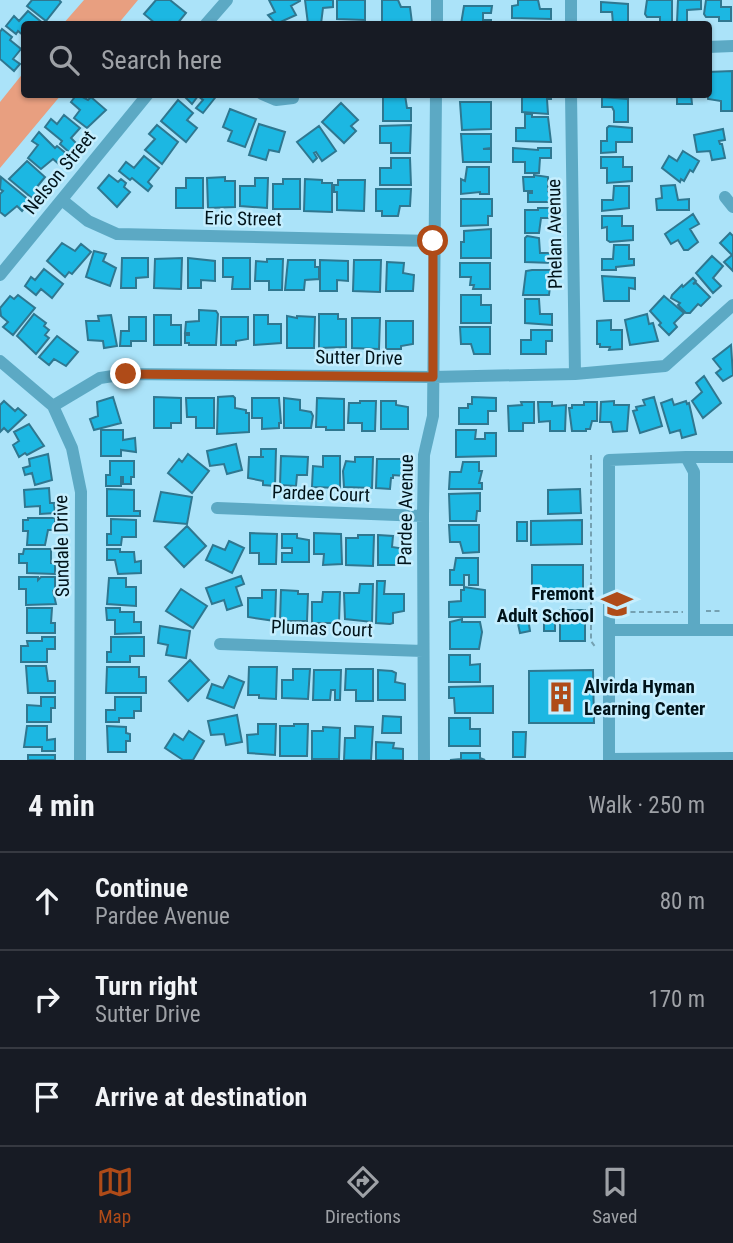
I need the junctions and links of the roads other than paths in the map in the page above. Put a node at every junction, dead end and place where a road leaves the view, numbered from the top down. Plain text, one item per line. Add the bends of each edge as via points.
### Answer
1 (227, 0) edge
2 (437, 0) edge
3 (571, 0) edge
4 (209, 21) edge
5 (437, 21) edge
6 (571, 21) edge
7 (733, 46) edge
8 (712, 47) edge
9 (145, 98) edge
10 (271, 98) edge
11 (293, 98) dead end
12 (436, 98) edge
13 (572, 98) edge
14 (62, 200) junction
15 (433, 241) junction
16 (0, 275) edge
17 (731, 311) edge
18 (0, 360) edge
19 (575, 374) junction
20 (433, 377) junction
21 (53, 406) junction
22 (685, 457) junction
23 (728, 457) edge
24 (217, 508) dead end
25 (423, 516) junction
26 (608, 630) junction
27 (694, 630) junction
28 (733, 630) edge
29 (220, 644) dead end
30 (423, 651) junction
31 (733, 758) edge
32 (80, 760) edge
33 (424, 760) edge
34 (635, 760) edge

1 - 4 street
2 - 5 street
3 - 6 street
7 - 8 street
9 - 14 street, Nelson Street
10 - 11 street
12 - 15 street, Pardee Avenue
13 - 19 street, Phelan Avenue
14 - 15 street, Eric Street via 88,221 117,234
14 - 16 street, Nelson Street
15 - 20 street, Pardee Avenue
17 - 19 street, Sutter Drive via 665,366
18 - 21 street, Sundale Drive
19 - 20 street, Sutter Drive
20 - 21 street, Sutter Drive via 126,374 100,378
20 - 25 street, Pardee Avenue
21 - 32 street, Sundale Drive via 72,448 80,492
22 - 23 street
22 - 26 street via 609,460
22 - 27 street via 694,472
24 - 25 street, Pardee Court
25 - 30 street, Pardee Avenue
26 - 27 street
26 - 34 street via 609,760
27 - 28 street
29 - 30 street, Plumas Court
30 - 33 street, Pardee Avenue
31 - 34 street

